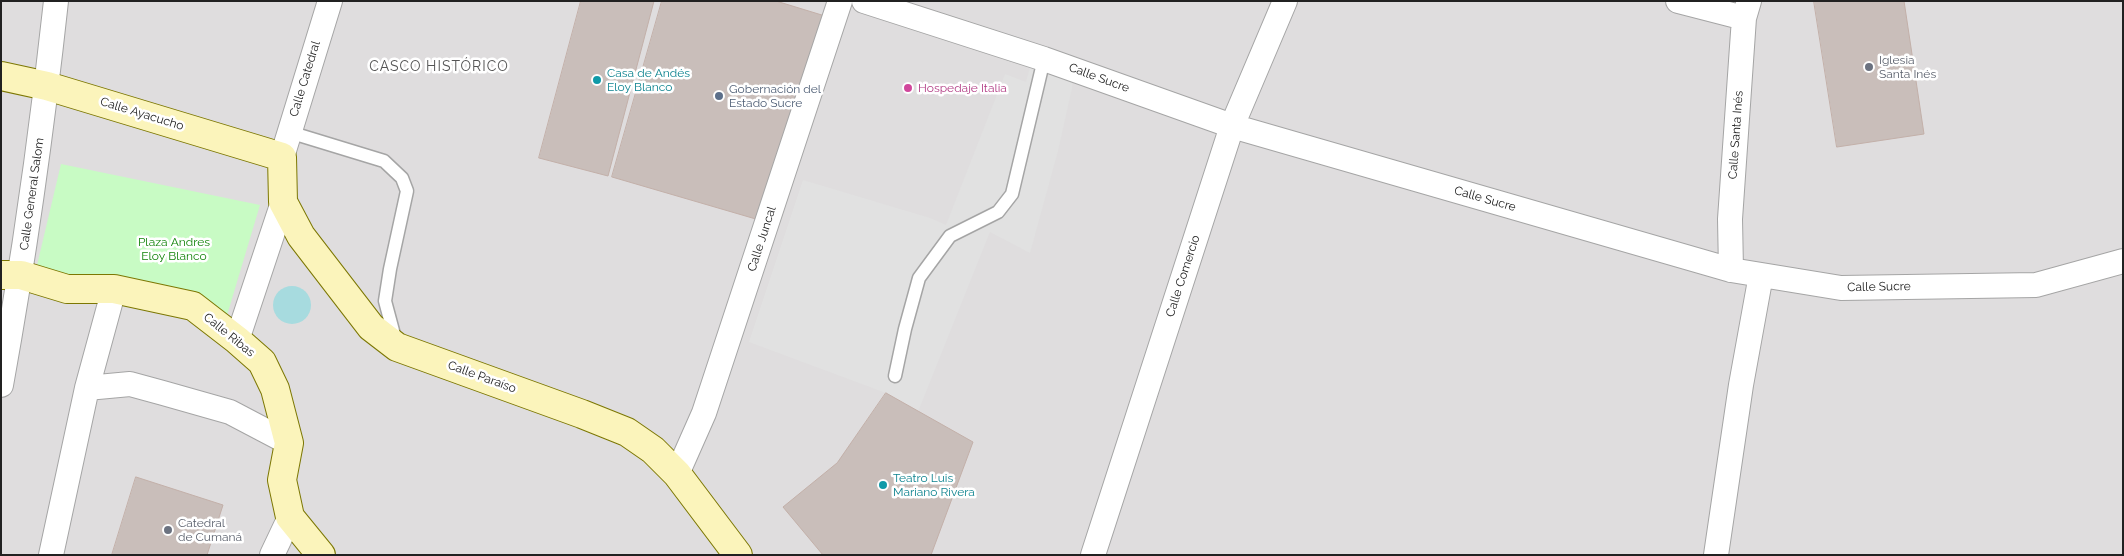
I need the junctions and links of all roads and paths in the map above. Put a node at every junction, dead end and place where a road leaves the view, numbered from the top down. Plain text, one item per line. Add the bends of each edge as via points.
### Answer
1 (56, 1) edge
2 (330, 1) edge
3 (840, 1) edge
4 (864, 1) edge
5 (1285, 1) edge
6 (1678, 1) edge
7 (1746, 10) edge
8 (1044, 59) junction
9 (1, 76) edge
10 (47, 86) junction
11 (1232, 126) junction
12 (285, 144) junction
13 (283, 202) junction
14 (2123, 260) edge
15 (1731, 270) junction
16 (11, 275) edge
17 (1762, 275) junction
18 (114, 289) junction
19 (237, 340) junction
20 (398, 347) junction
21 (895, 376) dead end
22 (1, 385) edge
23 (87, 388) junction
24 (288, 444) junction
25 (677, 474) junction
26 (290, 517) junction
27 (51, 555) edge
28 (272, 555) edge
29 (321, 555) edge
30 (738, 555) edge
31 (1093, 555) edge
32 (1716, 555) edge

1 - 10 street, Calle General Salom
2 - 12 street, Calle Catedral
3 - 25 street, Calle Juncal via 704,413
4 - 8 street, Calle Sucre
5 - 11 street, Calle Comercio
6 - 7 street
7 - 15 street, Calle Santa Inés via 1730,220
8 - 11 street, Calle Sucre
8 - 21 lane via 1012,194 998,212 950,236 919,278
9 - 10 street, Calle Ayacucho
10 - 12 street, Calle Ayacucho
10 - 16 street, Calle General Salom
11 - 15 street, Calle Sucre
11 - 31 street, Calle Comercio
12 - 13 street, Calle Paraíso
12 - 20 lane via 384,161 402,178 407,191 385,301
13 - 19 street
13 - 20 street, Calle Paraíso via 302,236 371,327
14 - 17 street, Calle Sucre via 2036,285 1841,288
15 - 17 street, Calle Sucre
16 - 18 street, Calle Ribas via 66,289
16 - 22 street, Calle General Salom
17 - 32 street via 1741,385
18 - 19 street, Calle Ribas via 193,306
18 - 23 street
19 - 24 street, Calle Ribas via 262,362 275,389
20 - 25 street, Calle Paraíso via 627,432 653,450
23 - 24 street via 130,384 163,392 230,412
23 - 27 street
24 - 26 street, Calle Ribas via 282,480
25 - 30 street, Calle Paraíso
26 - 28 street
26 - 29 street, Calle Ribas

